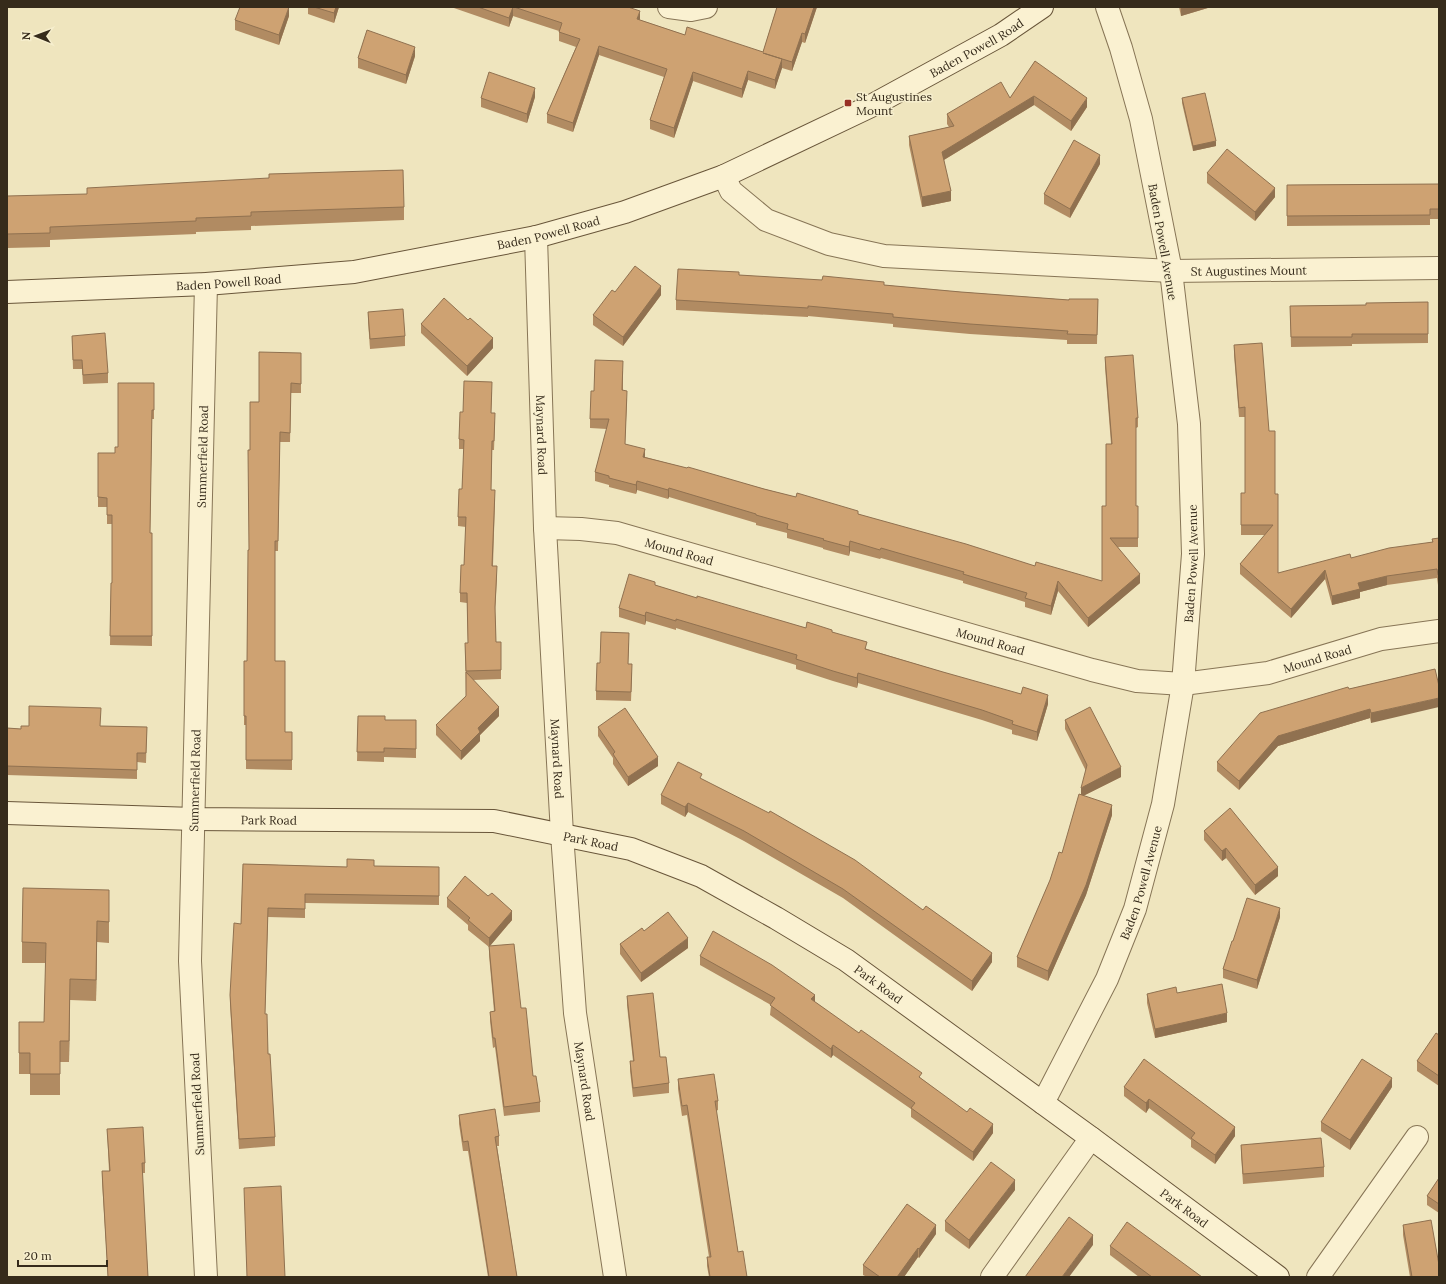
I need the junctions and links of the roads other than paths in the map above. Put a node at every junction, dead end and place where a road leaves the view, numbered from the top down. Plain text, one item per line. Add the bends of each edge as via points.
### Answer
1 (669, 7) edge
2 (706, 7) edge
3 (1042, 7) edge
4 (1107, 7) edge
5 (724, 176) junction
6 (536, 237) junction
7 (1439, 268) edge
8 (1170, 271) junction
9 (206, 284) junction
10 (7, 292) edge
11 (545, 528) junction
12 (1439, 631) edge
13 (1183, 684) junction
14 (7, 813) edge
15 (194, 818) junction
16 (562, 834) junction
17 (1043, 1103) junction
18 (1417, 1137) dead end
19 (1091, 1138) junction
20 (206, 1277) edge
21 (615, 1277) edge
22 (992, 1277) edge
23 (1278, 1277) edge
24 (1318, 1277) edge

1 - 2 street via 691,10
3 - 5 street, Baden Powell Road via 1001,35 871,106
4 - 8 street, Baden Powell Avenue via 1141,120
5 - 6 street, Baden Powell Road via 625,212
5 - 8 street, St Augustines Mount via 731,191 766,220 829,244 884,256
6 - 9 street, Baden Powell Road via 354,272
6 - 11 street, Maynard Road
7 - 8 street, St Augustines Mount
8 - 13 street, Baden Powell Avenue via 1189,424 1193,554
9 - 10 street, Baden Powell Road
9 - 15 street, Summerfield Road
11 - 13 street, Mound Road via 617,533 1092,670 1137,681
11 - 16 street, Maynard Road
12 - 13 street, Mound Road via 1381,639 1268,673
13 - 17 street, Baden Powell Avenue via 1163,804 1131,921 1107,979
14 - 15 street, Park Road
15 - 16 street, Park Road via 494,821
15 - 20 street, Summerfield Road via 190,962
16 - 17 street, Park Road via 631,849 701,876 846,960
16 - 21 street, Maynard Road via 574,1013
17 - 19 street, Park Road
18 - 24 street
19 - 22 street
19 - 23 street, Park Road

